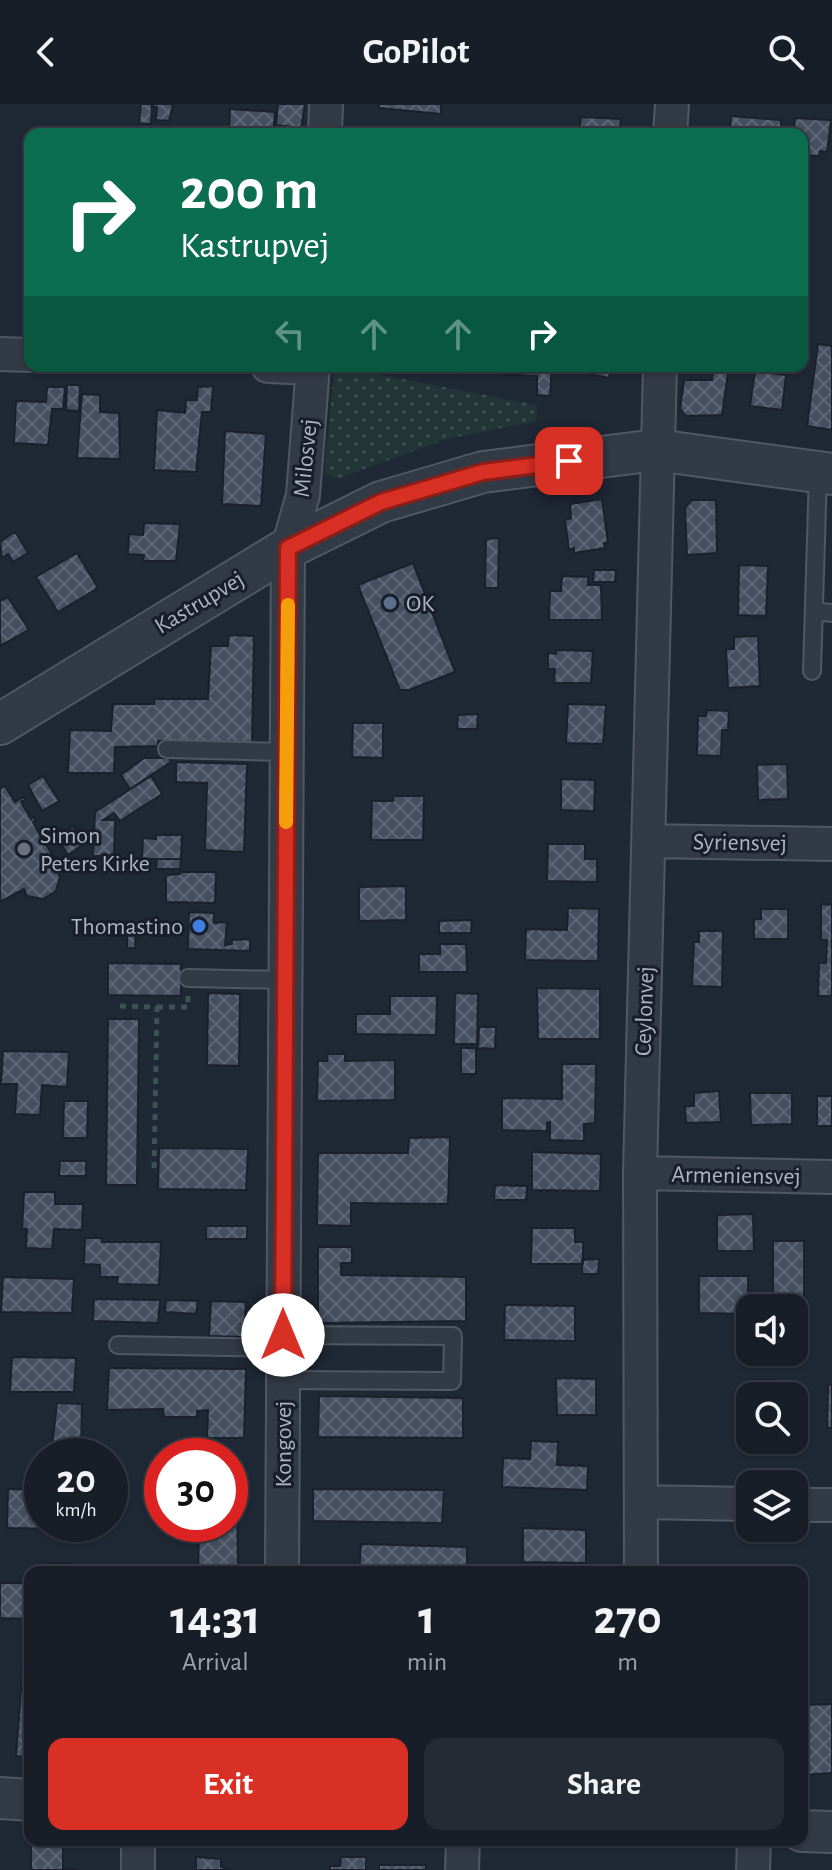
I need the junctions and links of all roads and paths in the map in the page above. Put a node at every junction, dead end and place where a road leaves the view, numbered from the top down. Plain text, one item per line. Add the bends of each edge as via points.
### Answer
1 (326, 104) edge
2 (672, 104) edge
3 (325, 128) edge
4 (670, 128) edge
5 (0, 354) edge
6 (24, 355) edge
7 (313, 372) edge
8 (660, 372) edge
9 (656, 450) junction
10 (825, 473) edge
11 (288, 548) junction
12 (814, 611) junction
13 (832, 613) edge
14 (812, 671) dead end
15 (0, 724) edge
16 (167, 749) dead end
17 (286, 752) junction
18 (649, 841) junction
19 (832, 844) edge
20 (188, 978) dead end
21 (285, 980) junction
22 (120, 1006) dead end
23 (154, 1172) dead end
24 (640, 1173) junction
25 (832, 1177) edge
26 (118, 1345) dead end
27 (283, 1354) junction
28 (641, 1502) junction
29 (736, 1504) edge
30 (808, 1505) edge
31 (832, 1505) edge
32 (282, 1566) edge
33 (641, 1566) edge
34 (0, 1798) edge
35 (24, 1800) edge
36 (808, 1831) edge
37 (832, 1832) edge
38 (138, 1846) edge
39 (463, 1846) edge
40 (754, 1846) edge
41 (138, 1870) edge
42 (462, 1870) edge
43 (753, 1870) edge

1 - 3 street
2 - 4 street
5 - 6 street
7 - 11 street, Milosvej via 303,495
8 - 9 street, Ceylonvej
9 - 10 street, Kastrupvej
9 - 11 street, Kastrupvej via 483,472 381,502
9 - 18 street, Ceylonvej
10 - 12 lane
11 - 15 street, Kastrupvej
11 - 17 street, Kongovej
12 - 13 lane
12 - 14 lane
16 - 17 lane
17 - 21 street, Kongovej
18 - 19 street, Syriensvej
18 - 24 street, Ceylonvej
20 - 21 lane
21 - 27 street, Kongovej
22 - 23 path via 157,1007
24 - 25 street, Armeniensvej
24 - 28 street, Ceylonvej
26 - 27 lane
27 - 27 lane via 452,1381 453,1336
27 - 32 street, Kongovej
28 - 29 street
28 - 33 street, Ceylonvej
30 - 31 street
34 - 35 street
36 - 37 street
38 - 41 street
39 - 42 street
40 - 43 street

